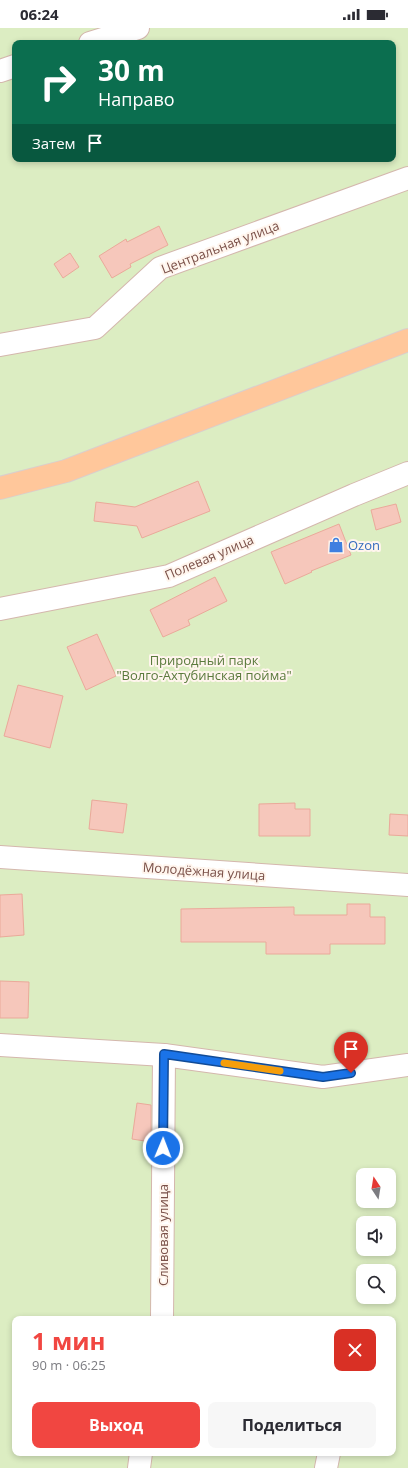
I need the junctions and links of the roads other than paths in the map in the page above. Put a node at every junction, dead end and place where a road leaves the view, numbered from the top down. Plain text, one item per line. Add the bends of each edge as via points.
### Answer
1 (138, 28) edge
2 (100, 40) edge
3 (12, 67) edge
4 (0, 71) edge
5 (408, 178) edge
6 (408, 340) edge
7 (0, 345) edge
8 (408, 473) edge
9 (0, 488) edge
10 (0, 609) edge
11 (0, 857) edge
12 (408, 884) edge
13 (0, 1045) edge
14 (164, 1054) junction
15 (408, 1065) edge
16 (162, 1316) edge
17 (141, 1456) edge
18 (328, 1456) edge
19 (139, 1468) edge
20 (326, 1468) edge

1 - 2 street
3 - 4 street
5 - 7 street, Центральная улица via 160,268 95,328
6 - 9 main road via 66,471
8 - 10 street, Полевая улица via 169,576
11 - 12 street, Молодёжная улица
13 - 14 street
14 - 15 street via 323,1077
14 - 16 street, Сливовая улица
17 - 19 street
18 - 20 street

